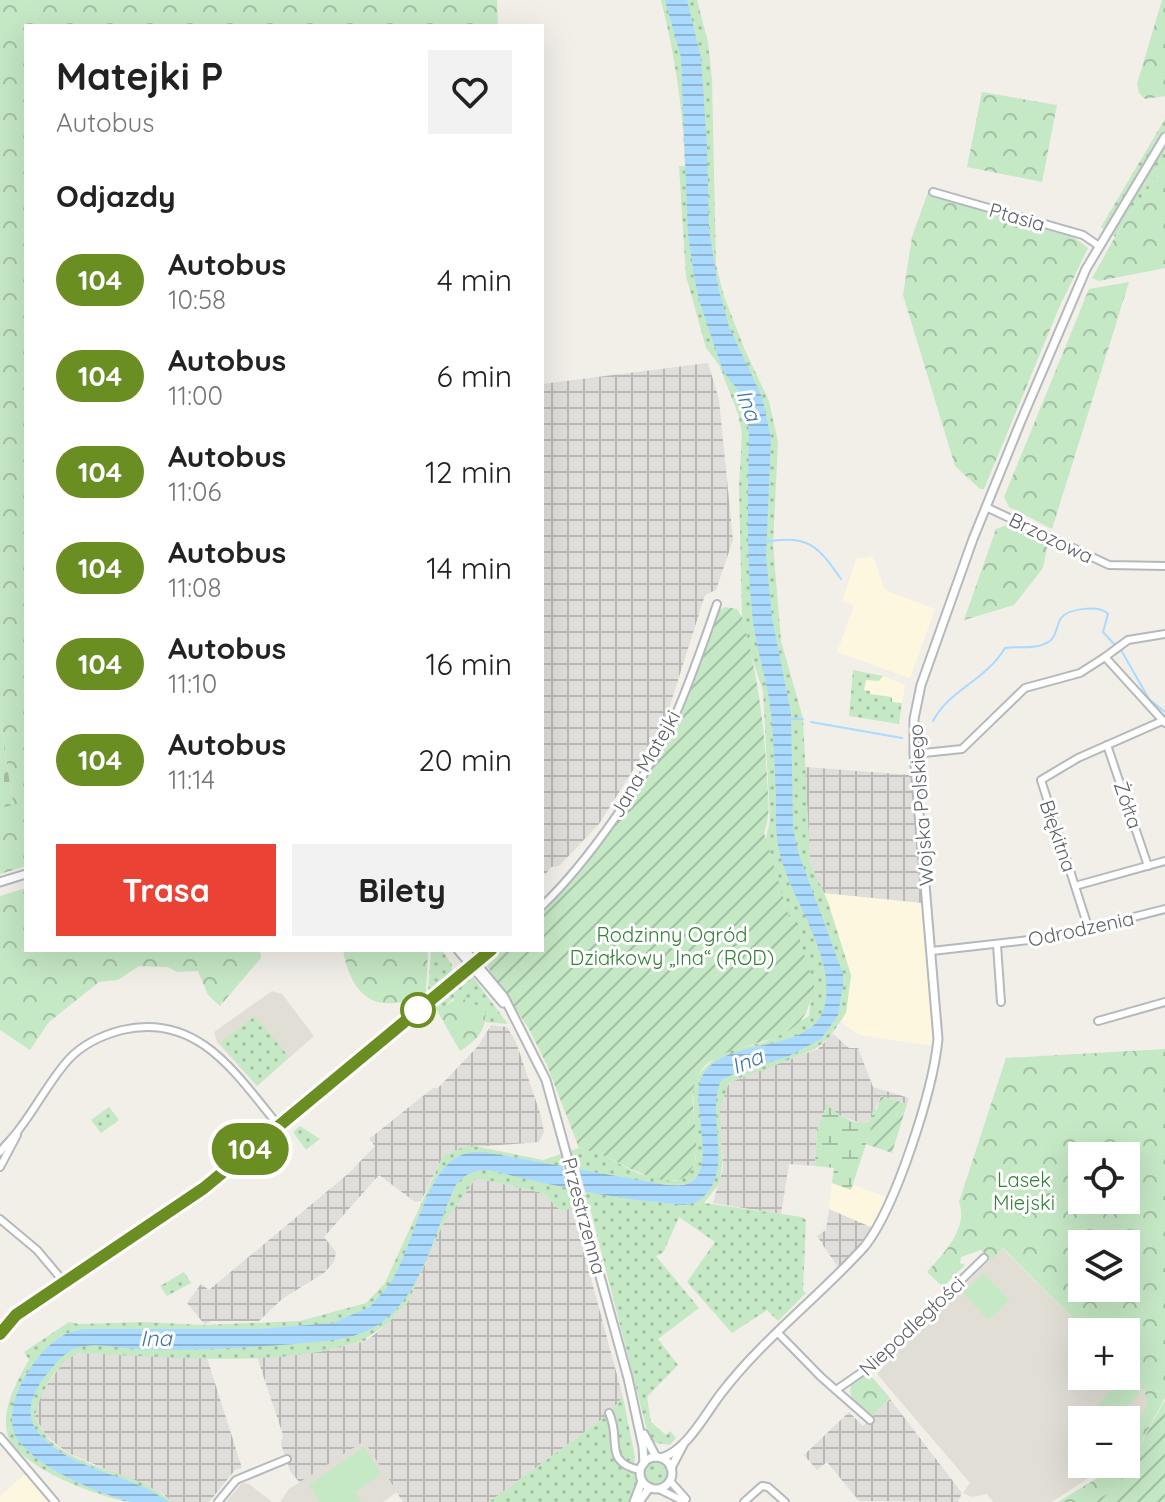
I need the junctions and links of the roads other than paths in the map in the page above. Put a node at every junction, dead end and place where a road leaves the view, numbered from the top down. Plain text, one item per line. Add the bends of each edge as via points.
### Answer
1 (1165, 137) edge
2 (933, 192) dead end
3 (1099, 246) junction
4 (986, 507) junction
5 (1165, 566) edge
6 (717, 604) dead end
7 (1165, 634) edge
8 (1105, 657) junction
9 (1164, 722) edge
10 (1107, 745) junction
11 (914, 754) junction
12 (1165, 861) edge
13 (1148, 866) junction
14 (24, 875) edge
15 (0, 882) edge
16 (1075, 886) junction
17 (544, 904) edge
18 (1165, 909) edge
19 (1089, 930) junction
20 (997, 945) junction
21 (932, 951) junction
22 (460, 952) edge
23 (466, 952) edge
24 (489, 952) edge
25 (475, 964) junction
26 (1001, 1002) dead end
27 (1165, 1002) edge
28 (1098, 1021) dead end
29 (278, 1125) junction
30 (20, 1129) junction
31 (0, 1152) edge
32 (0, 1167) edge
33 (0, 1219) edge
34 (984, 1258) dead end
35 (64, 1282) junction
36 (778, 1333) junction
37 (0, 1334) edge
38 (836, 1390) junction
39 (609, 1413) dead end
40 (637, 1417) junction
41 (870, 1420) dead end
42 (0, 1437) edge
43 (684, 1441) junction
44 (659, 1457) junction
45 (287, 1459) dead end
46 (642, 1466) junction
47 (671, 1468) junction
48 (642, 1481) junction
49 (670, 1481) junction
50 (649, 1488) junction
51 (659, 1489) junction
52 (55, 1502) edge
53 (218, 1502) edge
54 (636, 1502) edge
55 (687, 1502) edge
56 (744, 1502) edge
57 (785, 1502) edge

1 - 3 street, Wojska Polskiego
2 - 3 street, Ptasia via 1083,235
3 - 4 street, Wojska Polskiego via 1063,319
4 - 5 street, Brzozowa via 1109,565
4 - 11 street, Wojska Polskiego via 921,685
6 - 17 street, Jana Matejki via 669,728 616,815
7 - 8 street via 1128,640
8 - 9 street
8 - 11 street via 1080,673 1025,688 962,749
9 - 10 street, Błękitna
10 - 13 street, Żółta
10 - 16 street, Błękitna via 1041,780
11 - 21 street, Wojska Polskiego
12 - 13 street
13 - 16 street
14 - 15 street
16 - 19 street, Błękitna
18 - 19 street, Odrodzenia
19 - 20 street, Odrodzenia
20 - 21 street, Odrodzenia
20 - 26 street
21 - 36 street, Wojska Polskiego via 938,1039 934,1066 884,1216 861,1251
22 - 25 street, Przestrzenna
23 - 25 street, Przestrzenna
24 - 25 street
25 - 29 street
25 - 40 street, Przestrzenna via 516,1021 546,1080
27 - 28 street
29 - 30 street via 204,1044 187,1034 148,1027 116,1032 79,1050
29 - 35 street via 204,1188
30 - 31 street
30 - 32 street
33 - 35 street
34 - 38 street, Niepodległości via 878,1361
35 - 37 street via 16,1315
36 - 38 street
36 - 43 street, Wojska Polskiego via 732,1379
38 - 41 street
39 - 46 street via 616,1456 626,1466
40 - 44 street, Przestrzenna
40 - 46 street, Przestrzenna
42 - 52 street
43 - 44 street, Wojska Polskiego via 668,1456
43 - 47 street, Wojska Polskiego
44 - 46 street
44 - 47 street
45 - 53 street via 236,1480
46 - 48 street
47 - 49 street
48 - 50 street
48 - 54 street
49 - 51 street
49 - 55 street
50 - 51 street
50 - 54 street
51 - 55 street
56 - 57 street via 764,1486

